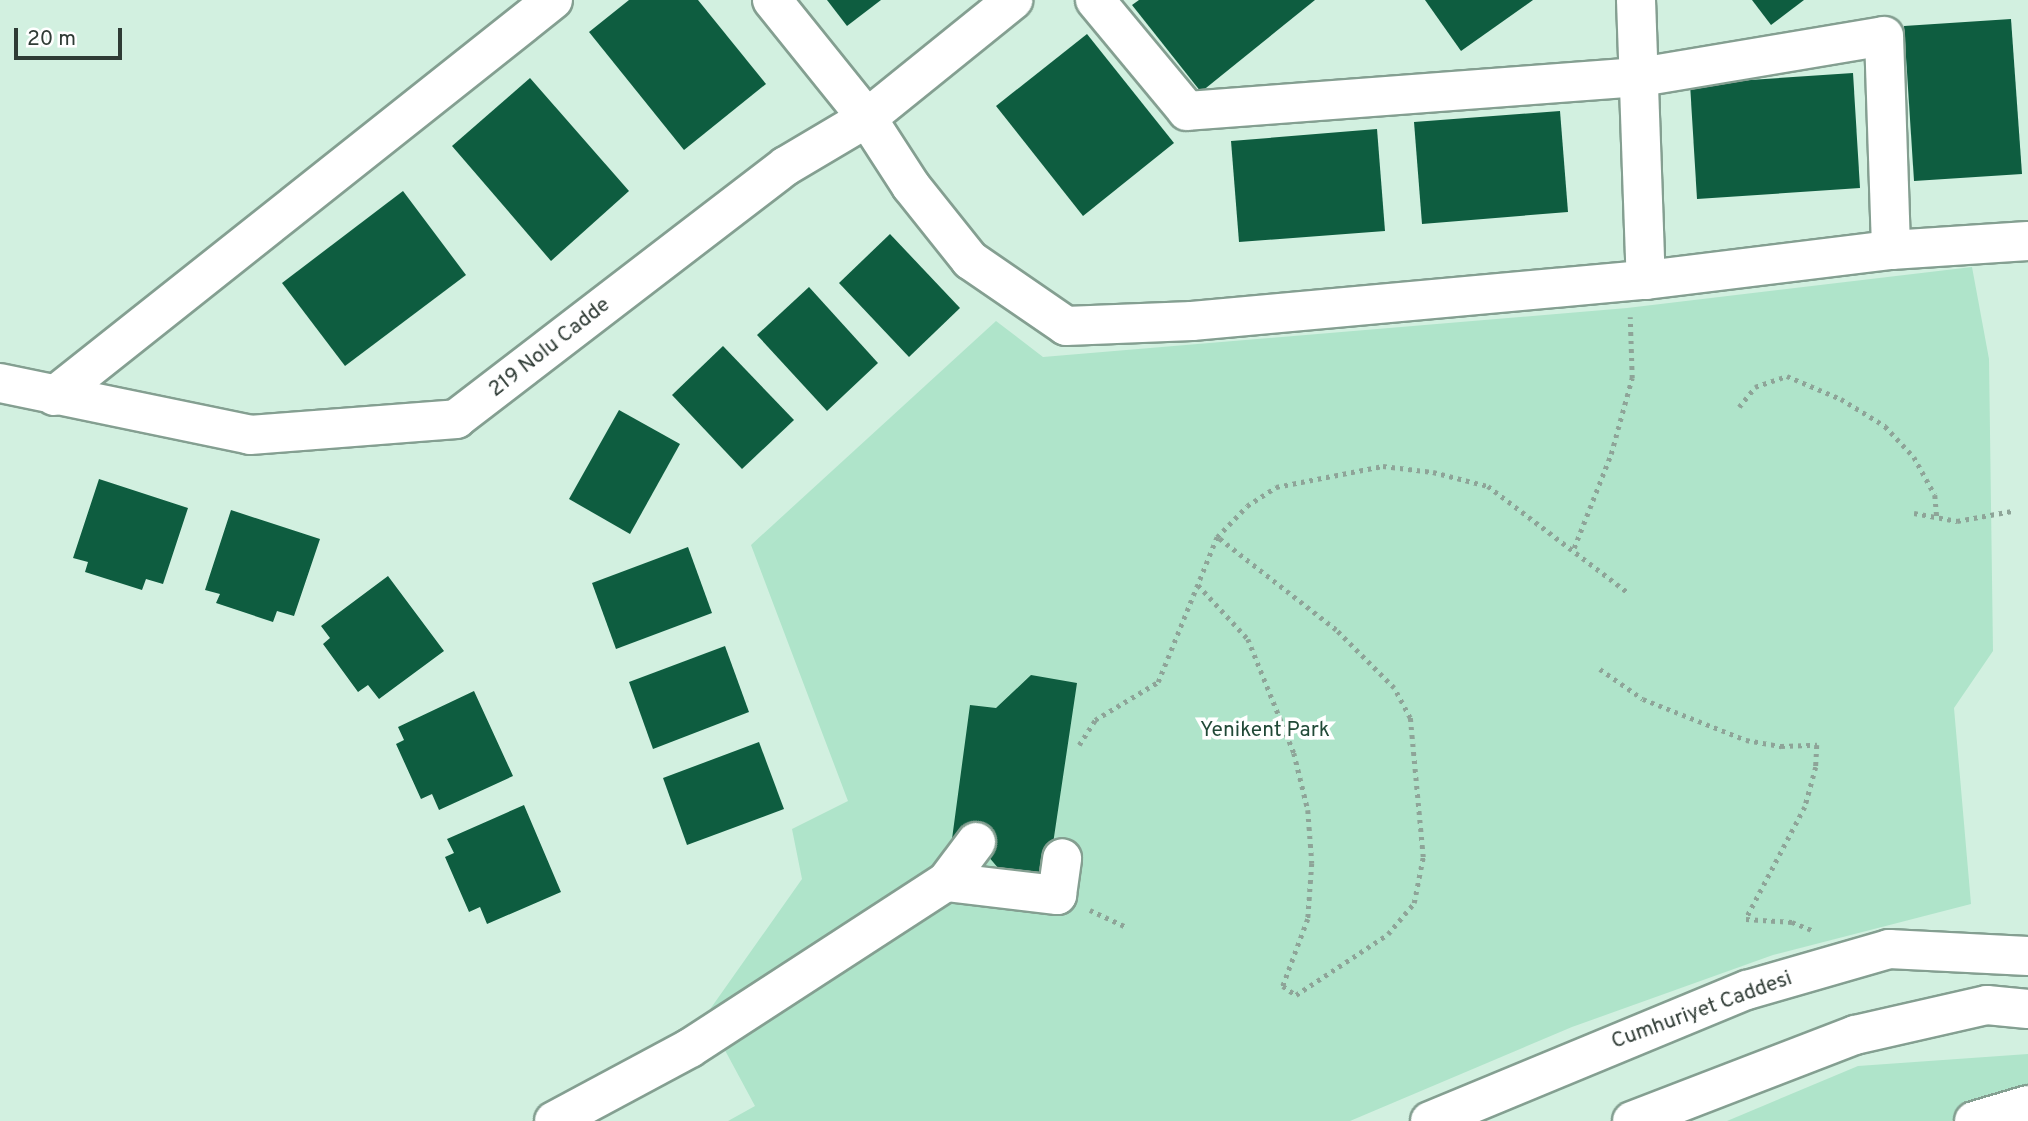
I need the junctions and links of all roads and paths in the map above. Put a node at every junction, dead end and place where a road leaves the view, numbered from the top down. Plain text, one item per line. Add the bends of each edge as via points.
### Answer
1 (553, 0) edge
2 (772, 0) edge
3 (1013, 0) edge
4 (1094, 0) edge
5 (1636, 0) edge
6 (1640, 77) junction
7 (867, 118) junction
8 (2028, 241) edge
9 (1891, 250) junction
10 (1634, 281) junction
11 (0, 383) edge
12 (54, 396) junction
13 (1739, 407) dead end
14 (2012, 511) dead end
15 (1914, 513) dead end
16 (1937, 520) junction
17 (1217, 537) junction
18 (1574, 548) junction
19 (1198, 585) junction
20 (1630, 594) dead end
21 (1600, 669) dead end
22 (1079, 744) dead end
23 (976, 842) dead end
24 (1062, 858) dead end
25 (946, 882) junction
26 (1818, 933) dead end
27 (2028, 957) edge
28 (2028, 1009) edge
29 (2028, 1105) edge
30 (554, 1121) edge
31 (1430, 1121) edge
32 (1632, 1121) edge
33 (1975, 1121) edge

1 - 12 street
2 - 7 street
3 - 7 street, 219 Nolu Cadde
4 - 6 street via 1186,111
5 - 6 street
6 - 9 street via 1884,36
6 - 10 street
7 - 10 street via 911,186 970,260 1066,326 1192,321
7 - 12 street, 219 Nolu Cadde via 786,166 456,419 250,435
8 - 9 street
9 - 10 street
10 - 18 path via 1632,378 1611,454
11 - 12 street, 219 Nolu Cadde
13 - 16 path via 1755,387 1787,376 1840,399 1885,426 1914,457 1935,495
14 - 16 path
15 - 16 path
17 - 18 path via 1247,506 1276,487 1383,466 1488,486
17 - 19 path
17 - 19 path via 1336,630 1394,688 1410,718 1423,857 1413,903 1388,934 1296,995 1283,986 1308,919 1311,863 1305,798 1294,753 1248,639
18 - 20 path
19 - 22 path via 1158,682 1095,720
21 - 26 path via 1643,699 1746,740 1816,745 1816,767 1805,807 1746,919 1792,922
23 - 25 street
24 - 25 street via 1057,895
25 - 30 street via 690,1048
27 - 31 street, Cumhuriyet Caddesi via 1889,949 1747,990
28 - 32 street via 1987,1005 1855,1035
29 - 33 street

